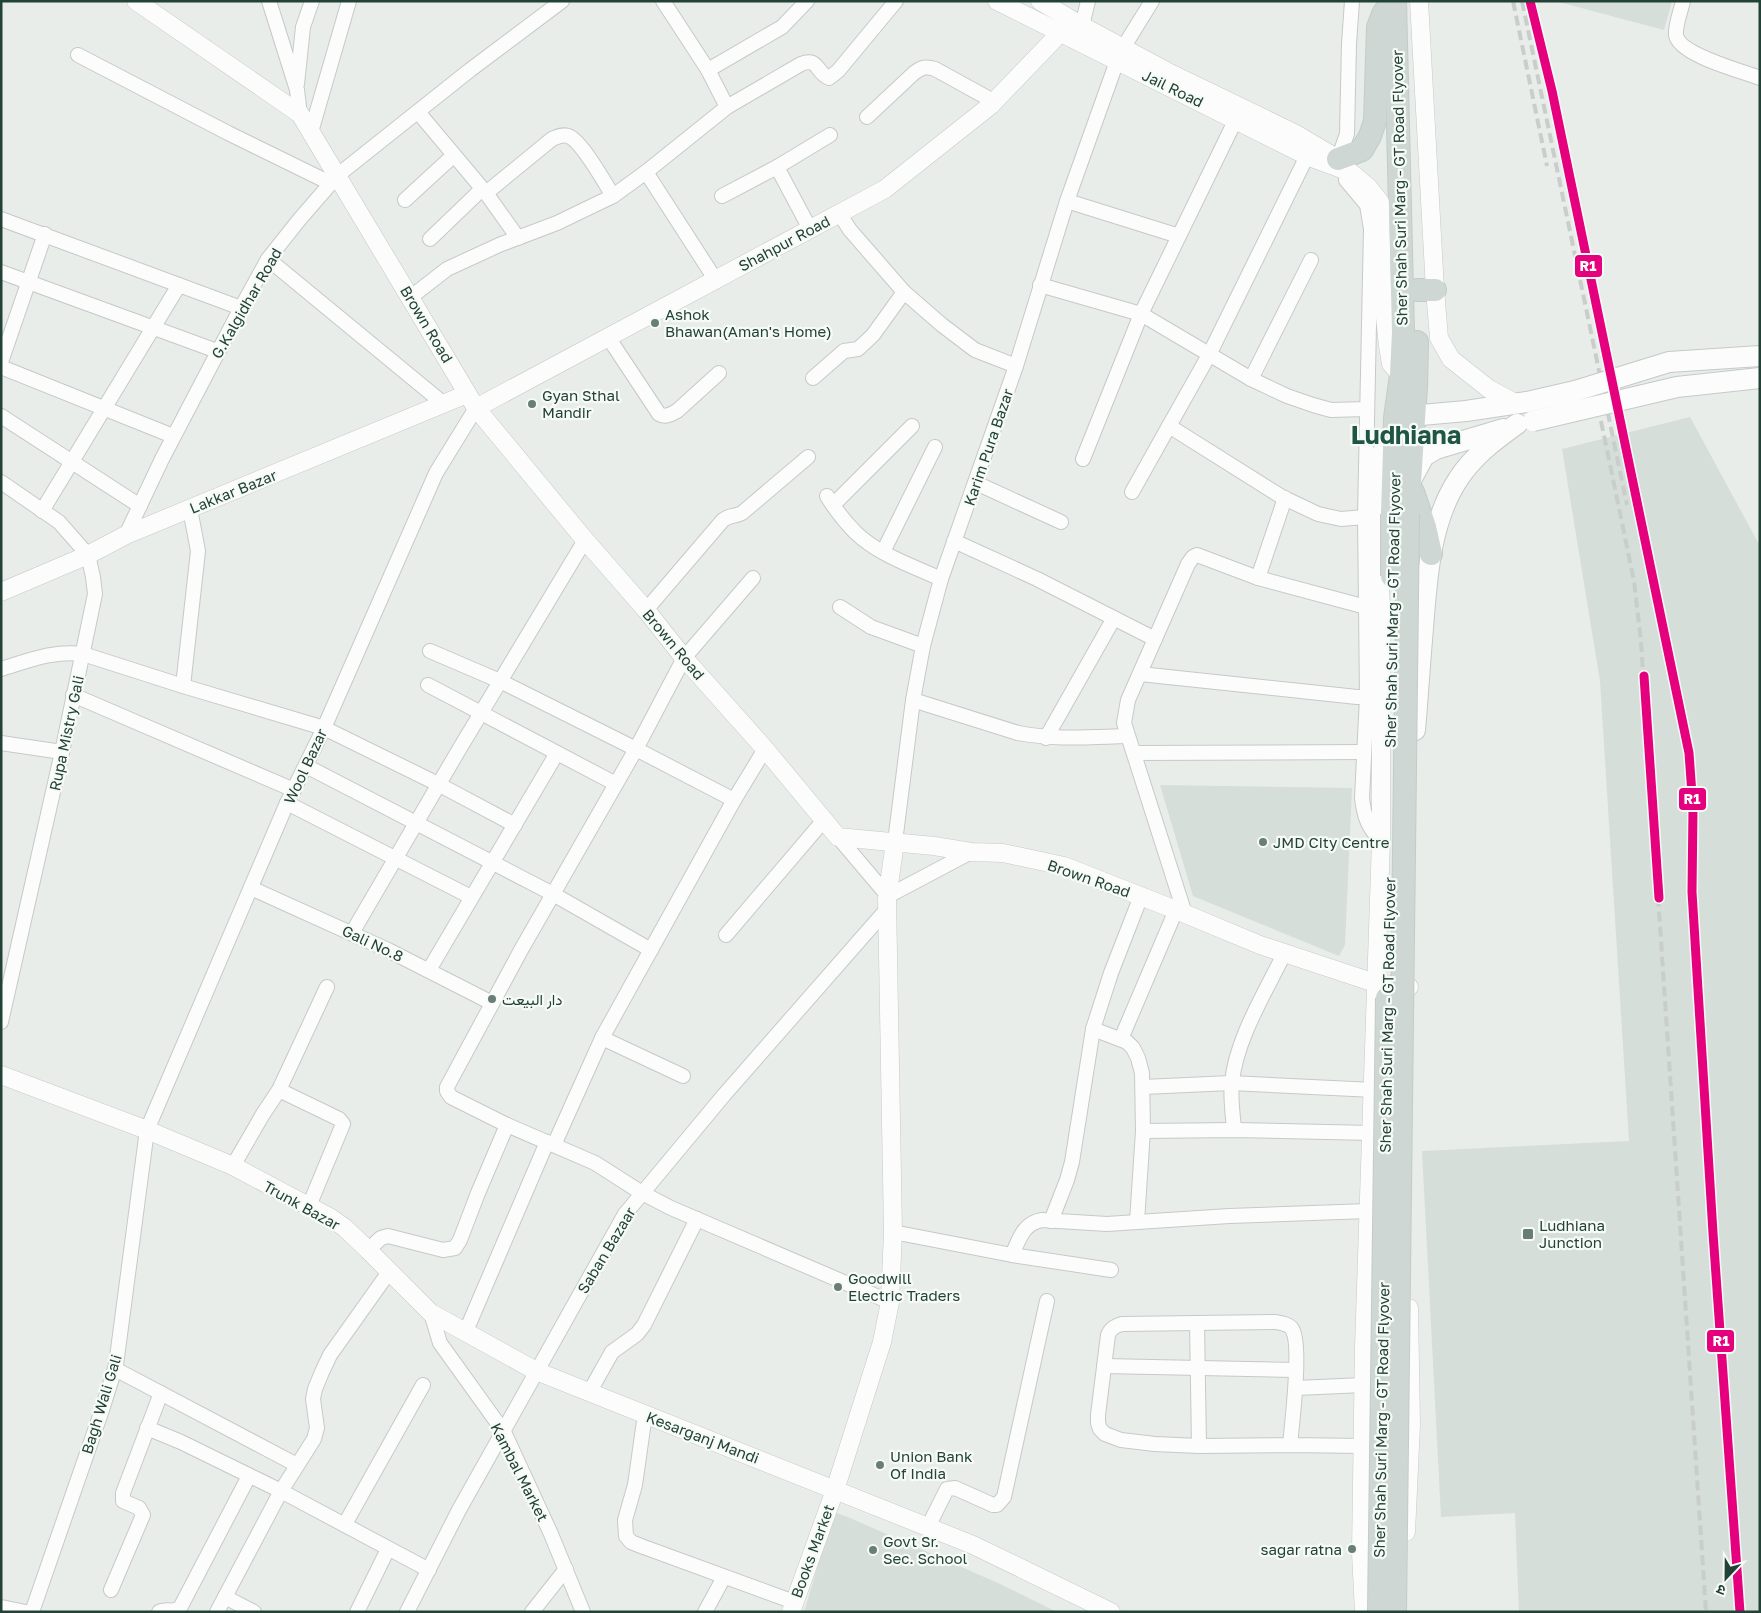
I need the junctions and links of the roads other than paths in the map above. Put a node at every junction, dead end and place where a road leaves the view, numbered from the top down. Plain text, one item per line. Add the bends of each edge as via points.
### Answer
1 (136, 1) edge
2 (312, 1) edge
3 (348, 1) edge
4 (562, 1) edge
5 (662, 1) edge
6 (807, 1) edge
7 (896, 1) edge
8 (997, 1) edge
9 (1040, 1) edge
10 (1088, 1) edge
11 (1152, 1) edge
12 (1352, 1) edge
13 (1393, 1) edge
14 (1409, 1) edge
15 (1419, 1) edge
16 (1683, 1) edge
17 (271, 3) edge
18 (1082, 26) junction
19 (1060, 33) junction
20 (1120, 54) junction
21 (78, 55) dead end
22 (708, 70) junction
23 (1760, 78) edge
24 (297, 90) junction
25 (994, 102) junction
26 (727, 107) junction
27 (418, 112) junction
28 (300, 114) junction
29 (867, 117) dead end
30 (1236, 120) junction
31 (311, 132) junction
32 (830, 135) dead end
33 (454, 155) junction
34 (1307, 156) junction
35 (1347, 161) junction
36 (777, 167) junction
37 (646, 172) junction
38 (334, 179) junction
39 (484, 191) junction
40 (613, 196) junction
41 (722, 196) dead end
42 (406, 200) dead end
43 (1067, 201) junction
44 (840, 213) junction
45 (1, 219) edge
46 (810, 229) junction
47 (45, 234) junction
48 (1179, 236) junction
49 (518, 238) junction
50 (430, 239) dead end
51 (268, 259) junction
52 (1312, 260) dead end
53 (1, 272) edge
54 (715, 279) junction
55 (29, 282) junction
56 (179, 285) junction
57 (1040, 285) junction
58 (1426, 290) junction
59 (904, 292) junction
60 (411, 297) junction
61 (241, 308) junction
62 (1141, 314) junction
63 (153, 327) junction
64 (608, 337) junction
65 (217, 351) junction
66 (1209, 355) junction
67 (1760, 356) edge
68 (1, 362) edge
69 (1016, 366) junction
70 (1, 367) edge
71 (719, 373) dead end
72 (1400, 375) junction
73 (813, 378) dead end
74 (1760, 378) edge
75 (1251, 379) junction
76 (472, 401) junction
77 (444, 404) junction
78 (1516, 404) junction
79 (104, 409) junction
80 (1367, 409) junction
81 (1, 416) edge
82 (1404, 417) junction
83 (1516, 425) junction
84 (912, 426) dead end
85 (1170, 426) junction
86 (174, 436) junction
87 (1412, 443) junction
88 (935, 447) dead end
89 (1380, 453) joint
90 (808, 457) dead end
91 (1083, 459) dead end
92 (71, 463) junction
93 (1, 482) edge
94 (1410, 482) junction
95 (976, 483) junction
96 (1132, 492) dead end
97 (1285, 498) junction
98 (140, 506) junction
99 (190, 509) junction
100 (42, 511) junction
101 (1365, 518) junction
102 (1061, 522) dead end
103 (126, 536) junction
104 (585, 540) junction
105 (954, 540) junction
106 (884, 552) junction
107 (1431, 554) junction
108 (88, 555) junction
109 (753, 578) dead end
110 (1258, 578) junction
111 (941, 580) junction
112 (1, 592) edge
113 (840, 607) dead end
114 (1366, 607) junction
115 (646, 610) junction
116 (1114, 618) junction
117 (1156, 640) junction
118 (923, 646) junction
119 (430, 651) dead end
120 (83, 654) junction
121 (684, 658) junction
122 (1, 669) edge
123 (1140, 674) junction
124 (500, 681) junction
125 (428, 685) dead end
126 (183, 686) junction
127 (73, 695) junction
128 (1367, 697) junction
129 (913, 700) junction
130 (481, 713) junction
131 (324, 728) junction
132 (1127, 736) junction
133 (1046, 738) junction
134 (1, 743) edge
135 (636, 749) junction
136 (765, 749) junction
137 (62, 752) junction
138 (1364, 752) junction
139 (557, 753) junction
140 (1134, 753) junction
141 (306, 766) junction
142 (438, 784) junction
143 (616, 784) junction
144 (294, 790) junction
145 (734, 800) junction
146 (287, 803) junction
147 (824, 820) junction
148 (416, 823) junction
149 (515, 825) junction
150 (1412, 830) junction
151 (838, 837) junction
152 (1381, 840) junction
153 (895, 842) junction
154 (972, 852) junction
155 (397, 859) junction
156 (491, 862) junction
157 (251, 888) junction
158 (553, 894) junction
159 (1141, 896) junction
160 (471, 897) junction
161 (888, 902) junction
162 (1180, 912) junction
163 (352, 933) junction
164 (726, 935) dead end
165 (651, 950) junction
166 (1284, 954) junction
167 (428, 970) junction
168 (1375, 983) junction
169 (327, 987) dead end
170 (1409, 987) junction
171 (492, 1003) junction
172 (1, 1022) edge
173 (1093, 1029) junction
174 (602, 1038) junction
175 (1121, 1039) junction
176 (1, 1075) edge
177 (683, 1076) dead end
178 (1231, 1084) junction
179 (1142, 1088) junction
180 (279, 1090) junction
181 (1374, 1090) junction
182 (507, 1126) junction
183 (148, 1130) junction
184 (1234, 1130) junction
185 (1143, 1131) junction
186 (1372, 1133) junction
187 (551, 1144) junction
188 (233, 1166) junction
189 (642, 1193) junction
190 (308, 1206) junction
191 (1369, 1211) junction
192 (697, 1219) junction
193 (1051, 1221) junction
194 (1137, 1221) junction
195 (893, 1232) junction
196 (368, 1250) junction
197 (1012, 1255) junction
198 (1111, 1270) dead end
199 (389, 1272) junction
200 (1047, 1301) dead end
201 (890, 1302) junction
202 (431, 1313) junction
203 (1197, 1323) junction
204 (466, 1331) junction
205 (1104, 1366) junction
206 (114, 1368) junction
207 (1198, 1369) junction
208 (1296, 1370) junction
209 (536, 1371) junction
210 (424, 1384) dead end
211 (572, 1386) joint
212 (1364, 1386) junction
213 (1296, 1388) junction
214 (161, 1393) junction
215 (589, 1393) junction
216 (645, 1414) junction
217 (147, 1428) junction
218 (504, 1432) junction
219 (1290, 1444) junction
220 (1199, 1446) junction
221 (1363, 1446) junction
222 (297, 1465) junction
223 (249, 1476) junction
224 (834, 1490) junction
225 (282, 1491) junction
226 (344, 1524) junction
227 (928, 1526) junction
228 (388, 1549) junction
229 (566, 1569) junction
230 (429, 1570) junction
231 (724, 1577) junction
232 (111, 1590) dead end
233 (225, 1597) junction
234 (1, 1606) edge
235 (792, 1607) edge
236 (26, 1612) edge
237 (32, 1612) edge
238 (159, 1612) edge
239 (217, 1612) edge
240 (254, 1612) edge
241 (357, 1612) edge
242 (407, 1612) edge
243 (532, 1612) edge
244 (583, 1612) edge
245 (705, 1612) edge
246 (1111, 1612) edge
247 (1364, 1612) edge
248 (1379, 1612) edge
249 (1395, 1612) edge
250 (1406, 1612) edge

1 - 28 street, Brown Road
2 - 24 street via 303,27
3 - 31 street
4 - 27 street, G.Kalgidhar Road
5 - 22 street
6 - 22 street via 782,27
7 - 26 street via 831,77 826,77 809,61
8 - 19 street, Jail Road
9 - 18 street, Jail Road
10 - 18 street
11 - 20 street, Karim Pura Bazar
12 - 35 street via 1348,44
13 - 35 main road via 1378,27 1375,121 1362,150
13 - 72 main road, Sher Shah Suri Marg - GT Road Flyover via 1403,332
14 - 58 main road, Sher Shah Suri Marg - GT Road Flyover
15 - 58 street
16 - 23 street via 1676,34 1681,45 1703,58
17 - 24 street
18 - 20 street, Jail Road
19 - 20 street, Jail Road
19 - 25 street, Shahpur Road
20 - 30 street, Jail Road
20 - 35 street, Jail Road via 1168,72
20 - 43 street, Karim Pura Bazar
21 - 38 street via 228,134
22 - 26 street
24 - 28 street
25 - 29 street via 926,67 914,73
25 - 44 street, Shahpur Road via 885,189
26 - 37 street
27 - 33 street
27 - 38 street, G.Kalgidhar Road
28 - 31 street, Brown Road
30 - 34 street, Jail Road
30 - 48 street
31 - 38 street, Brown Road
32 - 36 street
33 - 39 street
33 - 42 street
34 - 35 street, Jail Road
34 - 66 street
35 - 72 street via 1380,202 1387,338 1391,364
35 - 80 street via 1346,180 1367,205 1371,223
36 - 41 street
36 - 46 street
37 - 40 street
37 - 54 street
38 - 51 street, G.Kalgidhar Road
38 - 60 street, Brown Road
39 - 40 street via 552,139 567,136 579,145
39 - 49 street
39 - 50 street
40 - 49 street
43 - 48 street
43 - 57 street, Karim Pura Bazar
44 - 46 street, Shahpur Road
44 - 59 street via 850,230
45 - 47 street
46 - 54 street, Shahpur Road
47 - 55 street
47 - 56 street
48 - 62 street
49 - 60 street via 448,269
51 - 61 street, G.Kalgidhar Road
51 - 77 street
52 - 75 street
53 - 55 street
54 - 64 street, Shahpur Road
55 - 63 street
55 - 68 street
56 - 61 street
56 - 63 street
57 - 62 street
57 - 69 street, Karim Pura Bazar
58 - 78 street via 1439,338 1451,359 1489,389
58 - 82 main road, Sher Shah Suri Marg - GT Road Flyover via 1416,386
59 - 69 street via 975,350
59 - 73 street via 858,350 844,351
60 - 76 street, Brown Road
61 - 65 street, G.Kalgidhar Road
62 - 66 street
62 - 91 street
63 - 65 street
63 - 79 street
64 - 71 street via 659,414 664,416 677,411
64 - 76 street, Shahpur Road
65 - 86 street, G.Kalgidhar Road
66 - 75 street
66 - 85 street
67 - 78 main road, bridge via 1669,362 1575,392
69 - 95 street, Karim Pura Bazar
70 - 79 street
72 - 82 main road, Sher Shah Suri Marg - GT Road Flyover
74 - 83 main road, bridge via 1677,388
75 - 80 street via 1287,396 1331,410
76 - 77 street, Lakkar Bazar
76 - 104 street, Brown Road
76 - 131 street, Wool Bazar via 436,473
77 - 99 street, Lakkar Bazar
78 - 82 main road
79 - 86 street
79 - 92 street
80 - 101 street
81 - 92 street
82 - 87 main road, Sher Shah Suri Marg - GT Road Flyover
82 - 89 main road via 1380,441
82 - 248 main road, Sher Shah Suri Marg - GT Road Flyover, bridge via 1392,514
83 - 87 main road
83 - 94 main road via 1436,449 1424,456
83 - 107 main road via 1481,452 1458,479 1444,509
84 - 106 street via 830,501 856,533
85 - 96 street
85 - 97 street
86 - 98 street, G.Kalgidhar Road
87 - 94 main road, Sher Shah Suri Marg - GT Road Flyover
88 - 106 street
89 - 152 street
90 - 115 street via 742,513 723,520
92 - 98 street
92 - 100 street
93 - 100 street, Rupa Mistry Gali
94 - 107 main road
94 - 249 main road, Sher Shah Suri Marg - GT Road Flyover, bridge
95 - 102 street
95 - 105 street, Karim Pura Bazar
97 - 101 street via 1318,514 1341,519
97 - 110 street
98 - 103 street, G.Kalgidhar Road
99 - 103 street, Lakkar Bazar
99 - 126 street via 198,551
100 - 108 street, Rupa Mistry Gali via 59,522
101 - 114 street
103 - 108 street, Lakkar Bazar
104 - 115 street, Brown Road
104 - 124 street
105 - 111 street, Karim Pura Bazar
105 - 116 street
106 - 111 street
107 - 150 main road via 1418,688
108 - 112 street, Lakkar Bazar
108 - 120 street, Rupa Mistry Gali via 95,594
109 - 121 street
110 - 114 street
110 - 117 street via 1206,558 1194,557 1182,575
111 - 118 street, Karim Pura Bazar
113 - 118 street via 871,627
114 - 128 street
115 - 121 street, Brown Road
116 - 117 street
116 - 133 street
117 - 123 street
118 - 129 street, Karim Pura Bazar
119 - 124 street
120 - 122 street via 56,653
120 - 126 street
120 - 127 street, Rupa Mistry Gali
121 - 135 street
121 - 136 street, Brown Road
123 - 128 street
123 - 132 street via 1125,714
124 - 130 street
124 - 135 street
125 - 130 street
126 - 131 street
127 - 137 street, Rupa Mistry Gali
127 - 144 street
128 - 138 street
129 - 133 street via 1018,733
129 - 153 street, Karim Pura Bazar
130 - 139 street
130 - 142 street
131 - 141 street, Wool Bazar
131 - 142 street
132 - 133 street
132 - 140 street
134 - 137 street
135 - 143 street
135 - 145 street
136 - 145 street
136 - 147 street, Brown Road
137 - 172 street, Rupa Mistry Gali
138 - 140 street
138 - 152 street via 1364,813 1372,832
139 - 143 street
139 - 149 street
140 - 162 street
141 - 144 street, Wool Bazar
141 - 148 street
142 - 148 street
142 - 149 street
143 - 158 street
144 - 146 street, Wool Bazar
145 - 165 street
146 - 155 street
146 - 157 street, Wool Bazar
147 - 151 street, Brown Road
147 - 164 street
148 - 155 street
148 - 156 street
149 - 156 street
150 - 152 street via 1398,841
150 - 170 street
151 - 153 street, Brown Road
151 - 161 street
152 - 168 street
153 - 154 street, Brown Road
153 - 161 street, Books Market
154 - 159 street, Brown Road via 1003,853 1064,866
154 - 161 street
155 - 160 street
155 - 163 street
156 - 158 street
156 - 160 street
157 - 163 street, Gali No.8
157 - 183 street, Wool Bazar
158 - 165 street
158 - 171 street
159 - 162 street, Brown Road
159 - 173 street
160 - 167 street
161 - 189 street, Saban Bazaar
161 - 195 street, Books Market
162 - 166 street, Brown Road
162 - 175 street
163 - 167 street, Gali No.8
165 - 174 street
166 - 168 street, Brown Road
166 - 178 street via 1247,1028
167 - 171 street, Gali No.8
168 - 170 street, Brown Road
168 - 181 street
169 - 180 street
170 - 250 street via 1411,1425
171 - 182 street via 447,1091 451,1097
173 - 175 street
173 - 193 street via 1072,1162
174 - 177 street
174 - 187 street
175 - 179 street via 1138,1058
176 - 183 street, Trunk Bazar
178 - 179 street
178 - 181 street
178 - 184 street
179 - 185 street
180 - 188 street
180 - 190 street via 339,1119 343,1124
181 - 186 street
182 - 187 street
182 - 196 street via 455,1248 443,1250 388,1236
183 - 188 street, Trunk Bazar
183 - 206 street, Bagh Wali Gali
184 - 185 street
184 - 186 street
185 - 194 street
186 - 191 street
187 - 189 street via 606,1169
187 - 204 street
188 - 190 street, Trunk Bazar
189 - 192 street
189 - 209 street, Saban Bazaar via 620,1222
190 - 196 street, Trunk Bazar via 345,1228
191 - 194 street
191 - 212 street
192 - 201 street
192 - 215 street via 644,1325 612,1352
193 - 194 street via 1107,1224
193 - 197 street via 1034,1222 1024,1229
195 - 197 street
195 - 201 street, Books Market
196 - 199 street, Trunk Bazar
197 - 198 street
199 - 202 street, Trunk Bazar
199 - 222 street via 330,1355 313,1399 316,1434
200 - 227 street via 1004,1497 997,1505 954,1488 947,1489
201 - 224 street, Books Market via 882,1342
202 - 204 street, Trunk Bazar
202 - 218 street, Kambal Market via 440,1343
203 - 205 street via 1116,1325 1108,1335
203 - 207 street
203 - 208 street via 1285,1324 1292,1328 1296,1340
204 - 209 street, Trunk Bazar
205 - 207 street
205 - 220 street via 1098,1423 1105,1434 1121,1440
206 - 214 street
206 - 237 street, Bagh Wali Gali
207 - 208 street
207 - 220 street
208 - 213 street
209 - 211 street, Trunk Bazar
209 - 218 street, Saban Bazaar
210 - 226 street
211 - 215 street, Kesarganj Mandi
212 - 213 street
212 - 221 street
213 - 219 street
214 - 217 street
214 - 222 street
215 - 216 street, Kesarganj Mandi
216 - 224 street, Kesarganj Mandi
216 - 231 street via 635,1485 625,1520 626,1536 640,1546
217 - 223 street
217 - 232 street via 122,1497 143,1514
218 - 229 street, Kambal Market
218 - 230 street, Saban Bazaar
219 - 220 street
219 - 221 street
221 - 247 street
222 - 225 street
223 - 225 street
223 - 238 street via 180,1608
224 - 227 street, Kesarganj Mandi
224 - 235 street, Books Market
225 - 226 street
225 - 233 street
226 - 228 street
227 - 246 street, Kesarganj Mandi via 974,1544
228 - 230 street
228 - 241 street
229 - 243 street
229 - 244 street, Kambal Market
230 - 242 street, Saban Bazaar
231 - 235 street
231 - 245 street
233 - 239 street
233 - 240 street
234 - 236 street

